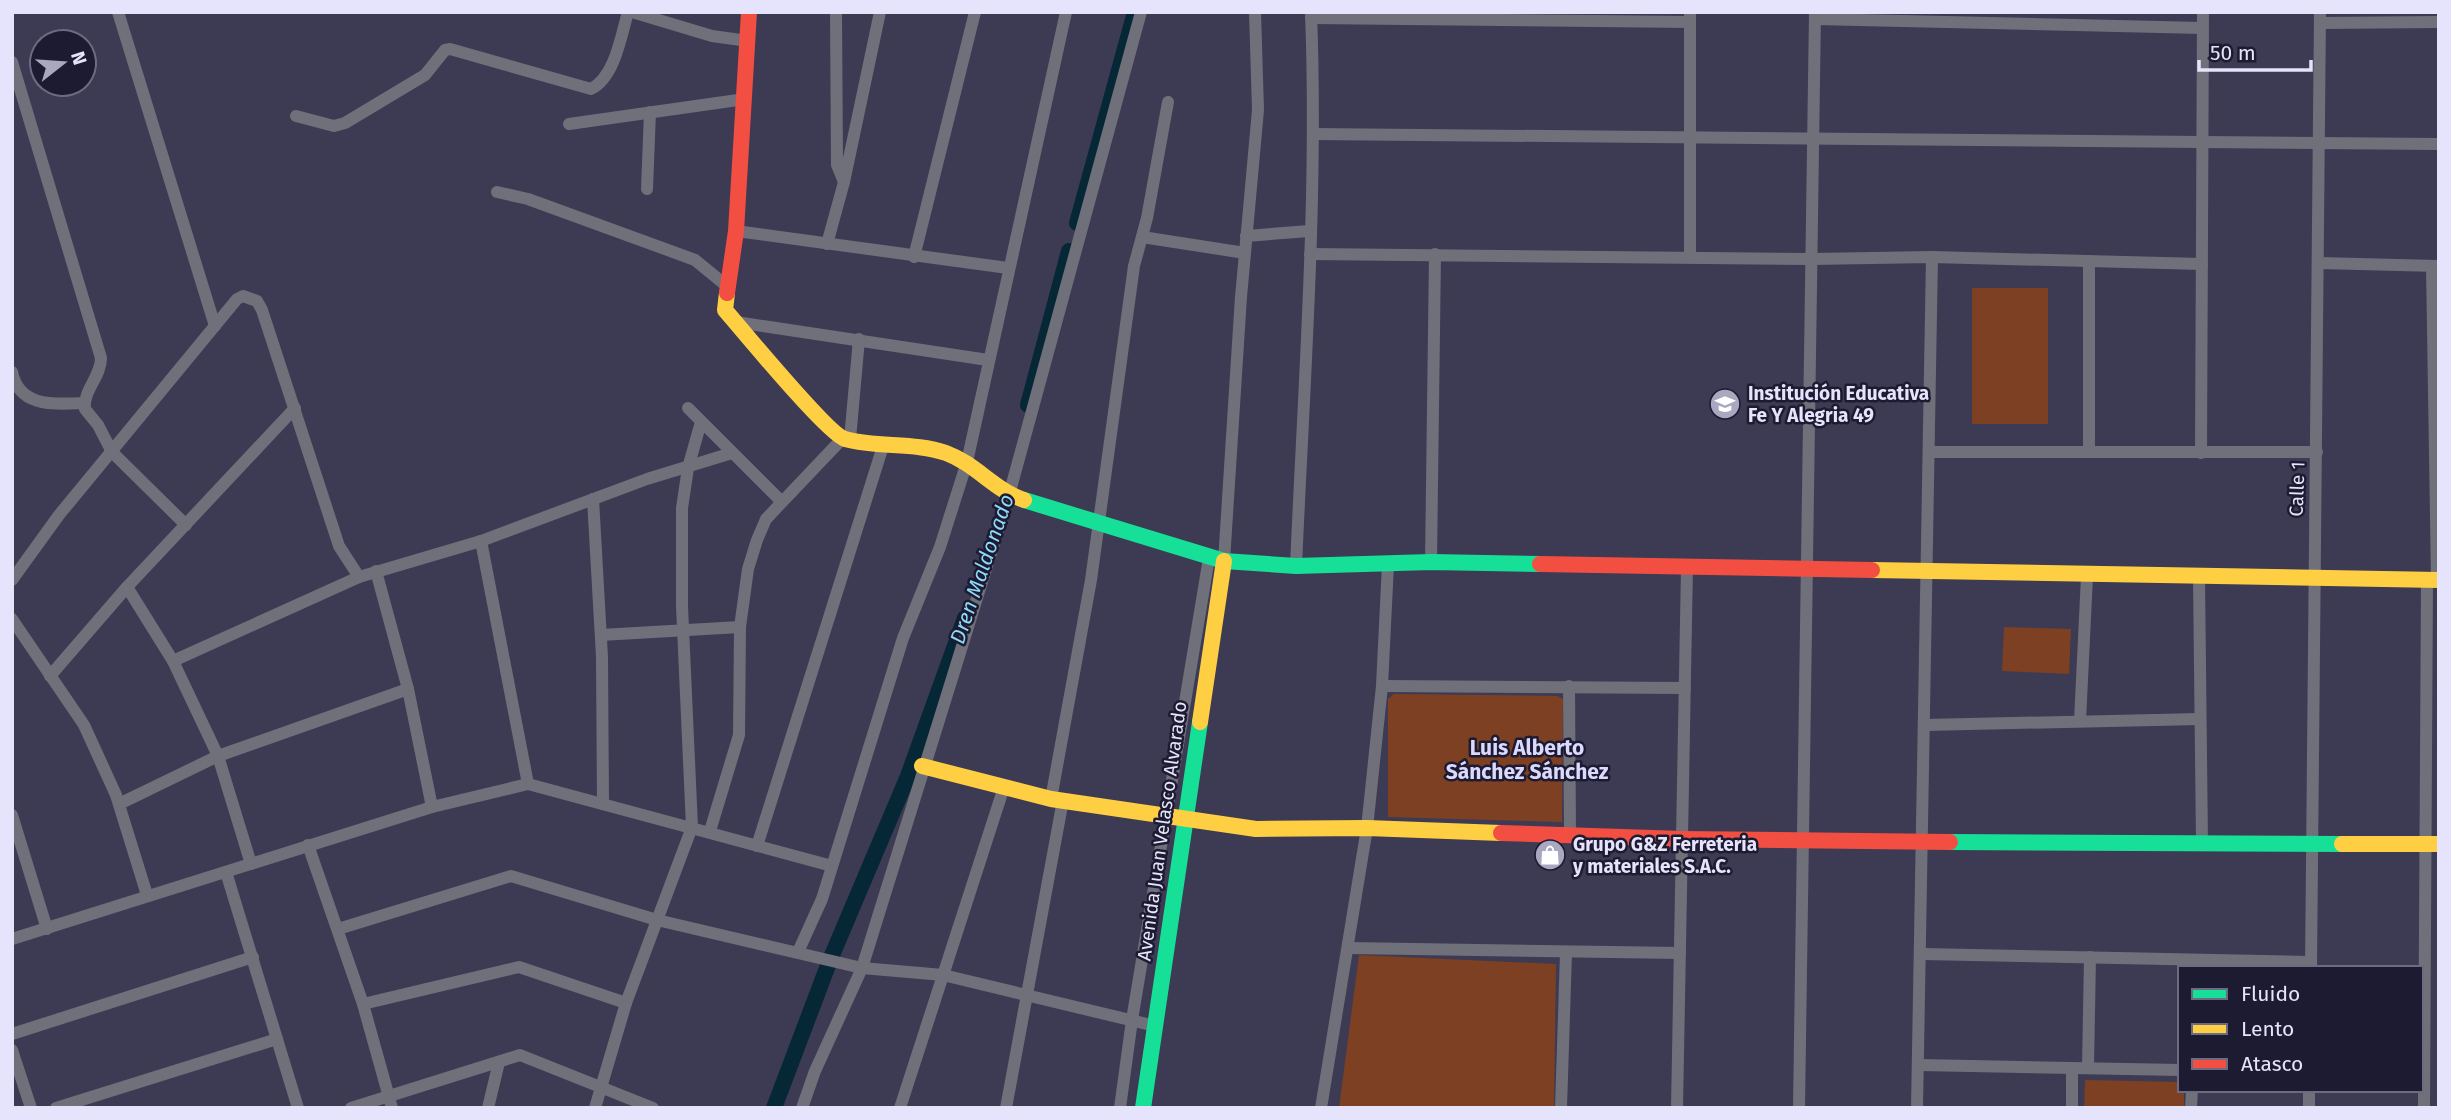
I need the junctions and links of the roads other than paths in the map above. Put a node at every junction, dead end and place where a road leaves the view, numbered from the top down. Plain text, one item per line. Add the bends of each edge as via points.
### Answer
1 (118, 12) edge
2 (630, 12) edge
3 (749, 12) edge
4 (836, 12) edge
5 (880, 12) edge
6 (975, 12) edge
7 (1066, 12) edge
8 (1140, 12) edge
9 (1255, 12) edge
10 (2203, 12) edge
11 (1311, 15) edge
12 (1436, 16) edge
13 (1815, 16) edge
14 (1934, 16) edge
15 (1690, 17) edge
16 (2061, 18) edge
17 (2320, 18) edge
18 (2077, 19) edge
19 (2436, 19) edge
20 (2202, 28) junction
21 (748, 41) junction
22 (12, 62) edge
23 (745, 99) junction
24 (1168, 102) dead end
25 (650, 113) junction
26 (296, 116) dead end
27 (569, 124) dead end
28 (1313, 134) junction
29 (1690, 139) junction
30 (1812, 140) junction
31 (2319, 143) junction
32 (2204, 144) junction
33 (2439, 144) edge
34 (844, 182) junction
35 (647, 189) dead end
36 (497, 192) dead end
37 (736, 230) junction
38 (1309, 231) junction
39 (1246, 236) junction
40 (1142, 237) junction
41 (827, 244) junction
42 (1245, 253) junction
43 (1310, 254) junction
44 (1435, 254) junction
45 (914, 257) junction
46 (1690, 257) junction
47 (1932, 257) junction
48 (1811, 259) junction
49 (2089, 261) junction
50 (2319, 263) junction
51 (2202, 264) junction
52 (2436, 266) edge
53 (1008, 268) junction
54 (729, 287) junction
55 (736, 322) junction
56 (215, 326) junction
57 (859, 339) junction
58 (988, 360) junction
59 (12, 372) edge
60 (84, 403) junction
61 (295, 408) junction
62 (688, 408) dead end
63 (701, 422) junction
64 (846, 439) junction
65 (884, 443) junction
66 (2438, 450) edge
67 (2090, 451) junction
68 (112, 452) junction
69 (1929, 452) junction
70 (2317, 452) junction
71 (732, 453) junction
72 (2201, 453) junction
73 (967, 462) junction
74 (688, 468) junction
75 (1009, 495) junction
76 (593, 499) junction
77 (781, 501) junction
78 (1098, 524) junction
79 (186, 525) junction
80 (481, 541) junction
81 (1216, 559) junction
82 (1432, 562) junction
83 (1388, 564) junction
84 (1296, 566) junction
85 (1687, 567) junction
86 (1806, 568) junction
87 (376, 571) junction
88 (1927, 573) junction
89 (2087, 576) junction
90 (359, 577) junction
91 (2199, 577) junction
92 (2313, 579) junction
93 (12, 580) edge
94 (2434, 580) edge
95 (127, 587) junction
96 (12, 619) edge
97 (740, 627) junction
98 (683, 631) junction
99 (601, 635) junction
100 (173, 661) junction
101 (50, 676) junction
102 (1382, 686) junction
103 (1569, 686) junction
104 (1685, 688) junction
105 (408, 689) junction
106 (2200, 719) junction
107 (2080, 721) junction
108 (1925, 725) junction
109 (218, 756) junction
110 (922, 766) junction
111 (528, 783) junction
112 (1004, 787) junction
113 (1057, 800) junction
114 (119, 804) junction
115 (603, 804) junction
116 (432, 807) junction
117 (1165, 818) junction
118 (13, 820) edge
119 (1185, 821) junction
120 (692, 827) junction
121 (1367, 828) junction
122 (710, 831) junction
123 (1570, 834) junction
124 (1683, 839) junction
125 (1802, 839) junction
126 (1923, 842) junction
127 (2202, 844) junction
128 (2311, 844) junction
129 (2432, 844) edge
130 (308, 845) junction
131 (757, 846) junction
132 (251, 864) junction
133 (832, 866) junction
134 (226, 872) junction
135 (147, 895) junction
136 (657, 920) junction
137 (47, 929) junction
138 (338, 929) junction
139 (12, 939) edge
140 (1348, 948) junction
141 (798, 951) junction
142 (1566, 953) junction
143 (1679, 953) junction
144 (1922, 954) junction
145 (253, 957) junction
146 (2090, 957) junction
147 (2425, 962) junction
148 (2439, 962) edge
149 (2194, 964) edge
150 (2311, 965) edge
151 (862, 968) junction
152 (943, 975) junction
153 (1025, 995) junction
154 (626, 1003) junction
155 (363, 1004) junction
156 (1132, 1020) junction
157 (1155, 1026) junction
158 (12, 1034) edge
159 (277, 1039) junction
160 (12, 1050) edge
161 (499, 1062) junction
162 (1919, 1065) junction
163 (2073, 1068) junction
164 (2088, 1068) junction
165 (2178, 1070) edge
166 (601, 1086) junction
167 (391, 1102) edge
168 (31, 1108) edge
169 (56, 1108) edge
170 (298, 1108) edge
171 (351, 1108) edge
172 (488, 1108) edge
173 (595, 1108) edge
174 (653, 1108) edge
175 (802, 1108) edge
176 (901, 1108) edge
177 (1006, 1108) edge
178 (1121, 1108) edge
179 (1143, 1108) edge
180 (1321, 1108) edge
181 (1561, 1108) edge
182 (1677, 1108) edge
183 (1799, 1108) edge
184 (1917, 1108) edge
185 (2072, 1108) edge
186 (2424, 1108) edge

1 - 56 street
2 - 21 street via 712,36
2 - 26 street via 607,75 591,89 450,49 444,50 425,75 345,123 334,125
3 - 21 street
4 - 34 street via 837,165
5 - 34 street
6 - 45 street
7 - 53 street
8 - 75 street
9 - 39 street via 1258,110
10 - 20 street
11 - 12 street
11 - 28 street
12 - 15 street
13 - 14 street
13 - 30 street
14 - 16 street
15 - 29 street
16 - 18 street
17 - 19 street
17 - 31 street, Calle 1
18 - 20 street
20 - 32 street
21 - 23 street
22 - 60 street via 101,358
23 - 25 street
23 - 37 street
24 - 40 street
25 - 27 street
25 - 35 street
28 - 29 street
28 - 38 street
29 - 30 street
29 - 46 street
30 - 32 street
30 - 48 street
31 - 32 street
31 - 33 street
31 - 50 street, Calle 1
32 - 51 street
34 - 41 street
36 - 54 street via 695,260
37 - 41 street
37 - 54 street
38 - 39 street
38 - 43 street
39 - 42 street
40 - 42 street
40 - 78 street via 1134,266
41 - 45 street
42 - 81 street
43 - 44 street
43 - 84 street
44 - 46 street
44 - 82 street
45 - 53 street
46 - 48 street
47 - 48 street
47 - 49 street
47 - 69 street
48 - 86 street
49 - 51 street
49 - 67 street
50 - 52 street
50 - 70 street, Calle 1
51 - 72 street
52 - 66 street
53 - 58 street
54 - 55 street via 725,310
55 - 57 street
55 - 64 street via 781,376
56 - 61 street via 237,299 243,296 257,301
56 - 68 street
57 - 58 street
57 - 64 street
58 - 73 street
59 - 60 street via 17,388 32,399 45,404
60 - 68 street
61 - 79 street
61 - 90 street via 339,546
62 - 63 street
63 - 71 street
63 - 74 street
64 - 65 street
64 - 77 street
65 - 73 street via 925,448
65 - 131 street
66 - 94 street
67 - 69 street
67 - 72 street
68 - 79 street
68 - 93 street
69 - 88 street
70 - 72 street
70 - 92 street, Calle 1
71 - 74 street
71 - 77 street
73 - 75 street
73 - 133 street via 940,547 903,638
74 - 76 street
74 - 98 street via 682,508
75 - 78 street
75 - 110 street
76 - 80 street
76 - 99 street
77 - 97 street via 766,519 751,559
78 - 81 street
78 - 113 street
79 - 95 street
80 - 87 street
80 - 111 street
81 - 84 street
81 - 117 street
81 - 119 street, Avenida Juan Velasco Alvarado
82 - 83 street
82 - 85 street
83 - 84 street
83 - 102 street
85 - 86 street
85 - 104 street
86 - 88 street
86 - 125 street
87 - 90 street
87 - 105 street
88 - 89 street
88 - 108 street
89 - 91 street
89 - 107 street
90 - 100 street
91 - 92 street
91 - 106 street
92 - 94 street
92 - 128 street, Calle 1
94 - 129 street
95 - 100 street
95 - 101 street
96 - 101 street
97 - 98 street
97 - 122 street via 739,734
98 - 99 street
98 - 120 street
99 - 115 street
100 - 109 street
101 - 114 street via 84,725
102 - 103 street
102 - 121 street
103 - 104 street
103 - 123 street
104 - 124 street
105 - 109 street
105 - 116 street
106 - 107 street
106 - 127 street
107 - 108 street
108 - 126 street
109 - 114 street
109 - 132 street
110 - 112 street
110 - 151 street
111 - 115 street
111 - 116 street
112 - 113 street
112 - 152 street
113 - 117 street
113 - 153 street
114 - 135 street
115 - 120 street
116 - 130 street
117 - 119 street
117 - 156 street
118 - 137 street
119 - 121 street via 1256,830
119 - 157 street, Avenida Juan Velasco Alvarado
120 - 122 street
120 - 136 street
121 - 123 street
121 - 140 street
122 - 131 street
123 - 124 street
124 - 125 street
124 - 143 street
125 - 126 street
125 - 183 street
126 - 127 street
126 - 144 street
127 - 128 street
128 - 129 street
128 - 150 street, Calle 1
129 - 147 street
130 - 132 street
130 - 138 street
131 - 133 street
132 - 134 street
133 - 141 street
134 - 135 street
134 - 145 street
135 - 137 street
136 - 138 street via 511,876
136 - 141 street
136 - 154 street
137 - 139 street
138 - 155 street
140 - 142 street
140 - 180 street
141 - 151 street
142 - 143 street
142 - 181 street
143 - 182 street
144 - 146 street
144 - 162 street
145 - 158 street
145 - 159 street
146 - 149 street
146 - 164 street
147 - 148 street
147 - 186 street
149 - 150 street
151 - 152 street
151 - 175 street
152 - 153 street
152 - 176 street
153 - 156 street
153 - 177 street
154 - 155 street via 519,967
154 - 166 street
155 - 167 street
156 - 157 street
156 - 178 street
157 - 179 street, Avenida Juan Velasco Alvarado
159 - 169 street
159 - 170 street
160 - 168 street
161 - 166 street via 520,1055
161 - 167 street
161 - 172 street
162 - 163 street
162 - 184 street
163 - 164 street
163 - 185 street
164 - 165 street
166 - 173 street
166 - 174 street
167 - 171 street

